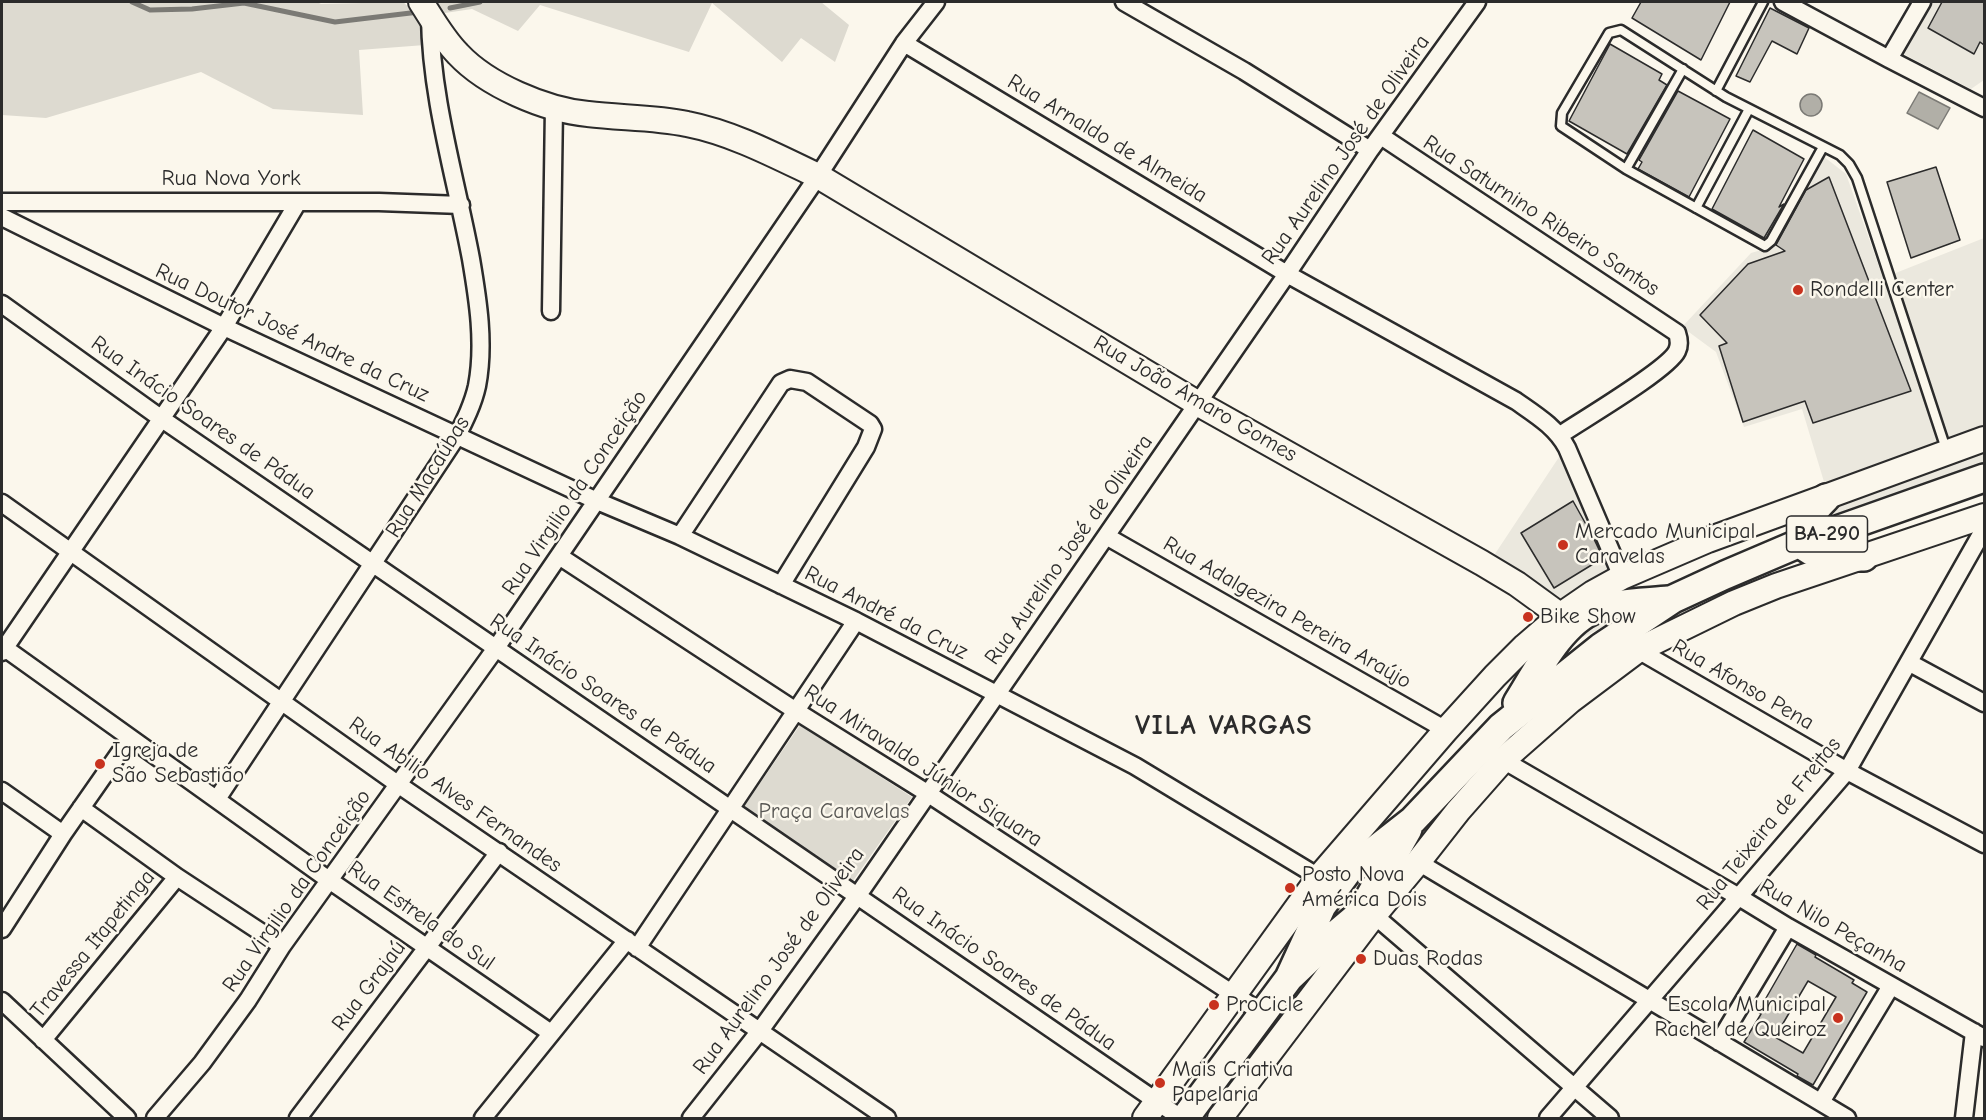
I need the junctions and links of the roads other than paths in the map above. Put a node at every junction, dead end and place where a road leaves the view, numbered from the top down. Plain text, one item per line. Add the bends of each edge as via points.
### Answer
1 (936, 2) edge
2 (1124, 2) edge
3 (1478, 2) edge
4 (1763, 2) edge
5 (1783, 2) edge
6 (1922, 2) edge
7 (427, 6) edge
8 (904, 42) junction
9 (1889, 59) junction
10 (1683, 69) junction
11 (1716, 91) junction
12 (554, 107) junction
13 (1984, 108) edge
14 (1749, 109) junction
15 (1375, 143) junction
16 (1823, 147) junction
17 (1626, 169) junction
18 (818, 176) junction
19 (2, 202) edge
20 (298, 202) junction
21 (461, 205) junction
22 (1696, 208) junction
23 (2, 217) edge
24 (1287, 274) junction
25 (2, 304) edge
26 (551, 311) dead end
27 (224, 327) junction
28 (1197, 403) junction
29 (162, 419) junction
30 (1560, 435) junction
31 (457, 436) junction
32 (1984, 439) edge
33 (1947, 453) junction
34 (1984, 478) edge
35 (1826, 498) junction
36 (597, 501) junction
37 (2, 503) edge
38 (1984, 516) edge
39 (1984, 530) edge
40 (680, 536) junction
41 (1106, 536) junction
42 (1800, 543) junction
43 (70, 550) junction
44 (559, 556) junction
45 (1864, 557) junction
46 (373, 563) junction
47 (1622, 577) junction
48 (781, 585) junction
49 (1673, 599) junction
50 (1596, 609) junction
51 (1567, 620) junction
52 (856, 621) junction
53 (1628, 643) junction
54 (1554, 646) junction
55 (496, 648) junction
56 (2, 649) edge
57 (1910, 663) junction
58 (1573, 668) junction
59 (996, 694) junction
60 (281, 701) junction
61 (1984, 702) edge
62 (796, 711) junction
63 (1502, 727) junction
64 (1446, 730) junction
65 (130, 738) junction
66 (1503, 760) junction
67 (1847, 771) junction
68 (399, 785) junction
69 (2, 791) edge
70 (927, 793) junction
71 (217, 799) junction
72 (81, 808) junction
73 (731, 809) junction
74 (1413, 820) junction
75 (63, 834) junction
76 (1984, 844) edge
77 (499, 852) junction
78 (1418, 862) junction
79 (1353, 867) junction
80 (177, 877) junction
81 (329, 880) junction
82 (1325, 890) junction
83 (858, 895) junction
84 (1739, 897) junction
85 (1366, 909) junction
86 (1788, 927) junction
87 (2, 929) edge
88 (632, 944) junction
89 (282, 946) junction
90 (426, 947) junction
91 (1289, 978) junction
92 (1891, 986) junction
93 (1235, 995) junction
94 (2, 1001) edge
95 (1650, 1001) junction
96 (1262, 1013) junction
97 (759, 1032) junction
98 (551, 1033) junction
99 (1979, 1035) edge
100 (43, 1040) junction
101 (1719, 1042) junction
102 (1575, 1087) junction
103 (1821, 1102) junction
104 (1151, 1110) edge
105 (127, 1119) edge
106 (155, 1119) edge
107 (298, 1119) edge
108 (483, 1119) edge
109 (691, 1119) edge
110 (887, 1119) edge
111 (1183, 1119) edge
112 (1220, 1119) edge
113 (1548, 1119) edge
114 (1610, 1119) edge
115 (1847, 1119) edge
116 (1964, 1119) edge

1 - 8 street, Rua Virgilio da Conceição
2 - 15 street, Rua Saturnino Ribeiro Santos
3 - 15 street, Rua Aurelino José de Oliveira
4 - 11 lane
5 - 9 street
6 - 9 street
7 - 12 street, Rua João Amaro Gomes via 444,37 465,62 488,78
7 - 21 street, Rua Macaúbas via 440,112
8 - 18 street, Rua Virgilio da Conceição
8 - 24 street, Rua Arnaldo de Almeida
9 - 13 street
10 - 11 lane
10 - 17 lane
10 - 17 lane via 1630,34 1621,30 1609,33 1562,113 1561,126
11 - 14 lane
12 - 18 street, Rua João Amaro Gomes via 696,126 725,134
12 - 26 street
14 - 16 lane
14 - 22 lane
15 - 24 street, Rua Aurelino José de Oliveira
15 - 30 street, Rua Saturnino Ribeiro Santos via 1677,333 1678,350 1672,357
16 - 22 lane via 1765,246
16 - 33 lane via 1845,159 1857,178
17 - 22 lane
18 - 28 street, Rua João Amaro Gomes
18 - 36 street, Rua Virgilio da Conceição
19 - 20 street, Rua Nova York
20 - 21 street, Rua Nova York
20 - 27 street
21 - 31 street, Rua Macaúbas via 479,307 480,354 477,385
23 - 27 street, Rua Doutor José Andre da Cruz
24 - 28 street, Rua Aurelino José de Oliveira
24 - 30 street, Rua Arnaldo de Almeida via 1516,401
25 - 29 street, Rua Inácio Soares de Pádua
27 - 29 street
27 - 31 street, Rua Doutor José Andre da Cruz
28 - 41 street, Rua Aurelino José de Oliveira
28 - 51 street, Rua João Amaro Gomes via 1482,563
29 - 43 street
29 - 46 street, Rua Inácio Soares de Pádua
30 - 47 street
31 - 36 street, Rua Doutor José Andre da Cruz
31 - 46 street, Rua Macaúbas
32 - 33 street
33 - 35 street
34 - 42 main road, BA-290
35 - 42 main road via 1802,530
35 - 47 street via 1708,540
36 - 40 street, Rua André da Cruz
36 - 44 street, Rua Virgilio da Conceição
37 - 43 street, Rua Abilio Alves Fernandes
38 - 45 street
39 - 57 street, Rua Teixeira de Freitas
40 - 48 street, Rua André da Cruz
40 - 48 street via 781,383 790,379 807,382 873,429 869,442
41 - 59 street, Rua Aurelino José de Oliveira
41 - 64 street, Rua Adalgezira Pereira Araújo
42 - 45 main road via 1816,554
42 - 49 main road, BA-290
43 - 56 street
43 - 60 street, Rua Abilio Alves Fernandes
44 - 55 street, Rua Virgilio da Conceição
44 - 62 street, Rua Miravaldo Júnior Siquara
45 - 53 street
46 - 55 street, Rua Inácio Soares de Pádua
46 - 60 street, Rua Macaúbas
47 - 51 street via 1593,593
48 - 52 street, Rua André da Cruz
49 - 50 main road
49 - 53 main road, BA-290
50 - 51 main road
50 - 53 main road via 1608,615
51 - 54 main road
51 - 64 street via 1503,669
52 - 59 street, Rua André da Cruz
52 - 62 street
53 - 58 main road, BA-290
53 - 66 street
53 - 67 street, Rua Afonso Pena
54 - 58 main road via 1560,658
54 - 63 main road
55 - 68 street, Rua Virgilio da Conceição
55 - 73 street, Rua Inácio Soares de Pádua
56 - 65 street, Rua Estrela do Sul
57 - 61 street
57 - 67 street, Rua Teixeira de Freitas
58 - 63 main road, BA-290
59 - 70 street, Rua Aurelino José de Oliveira
59 - 82 street, Rua André da Cruz via 1135,766
60 - 68 street, Rua Abilio Alves Fernandes
60 - 71 street, Rua Macaúbas
62 - 70 street, Rua Miravaldo Júnior Siquara
62 - 73 street
63 - 74 main road, BA-290
64 - 82 street
65 - 71 street, Rua Estrela do Sul
65 - 72 street
66 - 78 street
66 - 84 street, Rua Nilo Peçanha
67 - 76 street, Rua Afonso Pena
67 - 84 street, Rua Teixeira de Freitas
68 - 77 street, Rua Abilio Alves Fernandes
68 - 81 street, Rua Virgilio da Conceição
69 - 75 street
70 - 83 street, Rua Aurelino José de Oliveira
70 - 93 street, Rua Miravaldo Júnior Siquara
71 - 81 street, Rua Estrela do Sul
72 - 75 street
72 - 80 street
73 - 83 street, Rua Inácio Soares de Pádua
73 - 88 street
74 - 79 main road, BA-290
74 - 85 main road, BA-290
75 - 87 street
77 - 88 street, Rua Abilio Alves Fernandes
77 - 90 street, Rua Grajaú
78 - 85 street
78 - 95 street
79 - 82 main road, BA-290
79 - 85 main road via 1370,876
80 - 89 street
80 - 100 street, Travessa Itapetinga
81 - 89 street, Rua Virgilio da Conceição
81 - 90 street, Rua Estrela do Sul
82 - 85 main road via 1334,918
82 - 91 main road, BA-290
82 - 93 street
83 - 97 street, Rua Aurelino José de Oliveira
83 - 104 street, Rua Inácio Soares de Pádua
84 - 86 street, Rua Nilo Peçanha
84 - 95 street, Rua Teixeira de Freitas
85 - 91 main road, BA-290
85 - 102 street
85 - 112 street
86 - 92 street, Rua Nilo Peçanha
86 - 101 street
88 - 97 street, Rua Abilio Alves Fernandes
88 - 98 street
89 - 106 street, Rua Virgilio da Conceição via 202,1063
90 - 98 street, Rua Estrela do Sul
90 - 107 street, Rua Grajaú
91 - 96 main road, BA-290
92 - 99 street, Rua Nilo Peçanha
92 - 103 street
93 - 96 street, Rua Miravaldo Júnior Siquara
93 - 104 street
94 - 100 street
95 - 101 street
95 - 102 street, Rua Teixeira de Freitas
96 - 111 main road, BA-290
97 - 109 street, Rua Aurelino José de Oliveira
97 - 110 street, Rua Abilio Alves Fernandes
98 - 108 street
99 - 116 street
100 - 105 street
101 - 103 street
102 - 113 street, Rua Teixeira de Freitas
102 - 114 street
103 - 115 street
104 - 111 street, Rua Inácio Soares de Pádua

